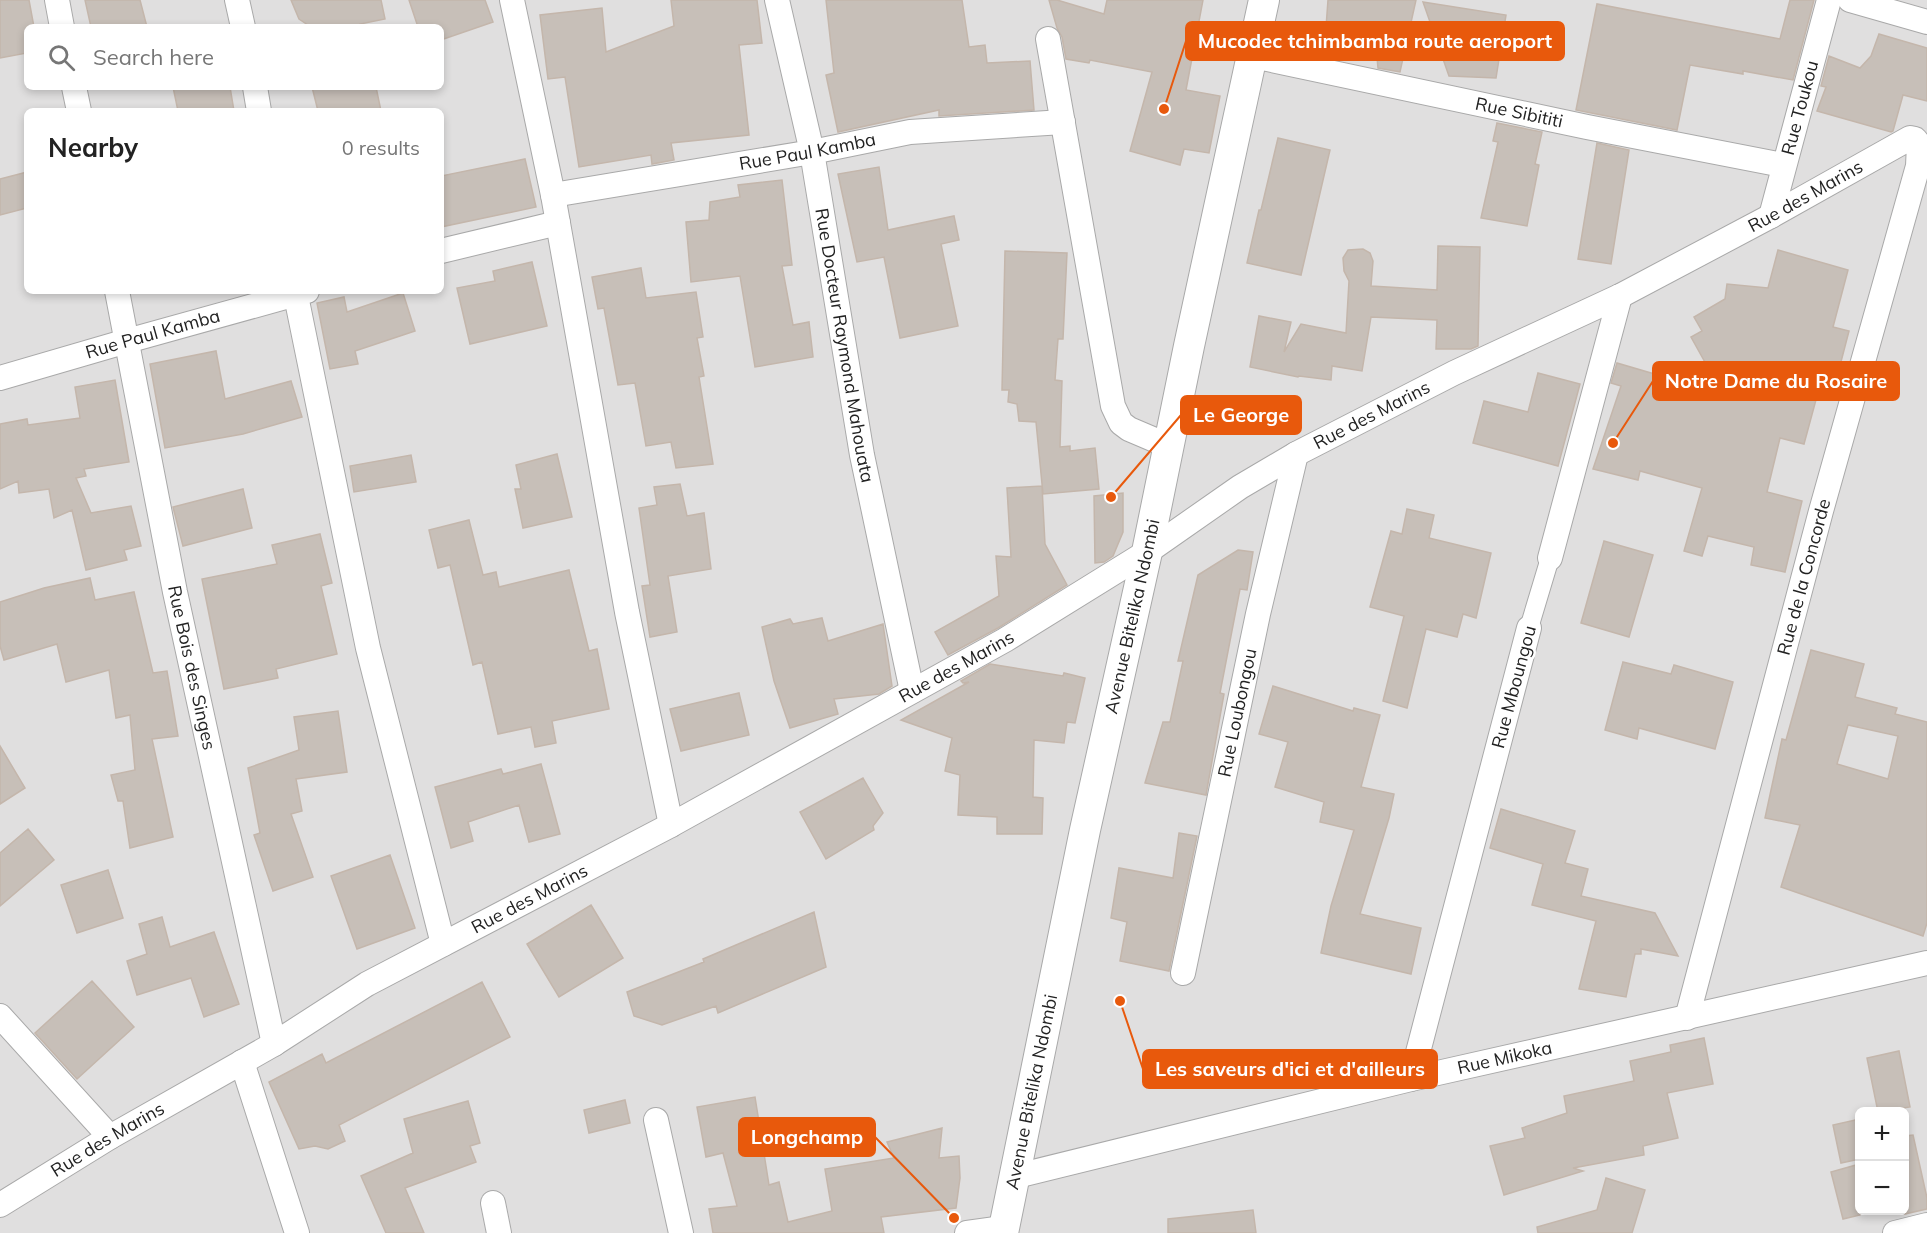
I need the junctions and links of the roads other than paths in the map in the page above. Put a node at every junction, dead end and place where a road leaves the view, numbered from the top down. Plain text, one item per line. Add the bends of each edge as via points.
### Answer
1 (57, 0) edge
2 (237, 0) edge
3 (512, 0) edge
4 (777, 0) edge
5 (1264, 0) edge
6 (1829, 0) edge
7 (1850, 0) edge
8 (1927, 22) edge
9 (61, 24) edge
10 (242, 24) edge
11 (1048, 39) dead end
12 (1253, 56) junction
13 (75, 90) edge
14 (256, 90) edge
15 (78, 108) edge
16 (258, 108) edge
17 (1063, 122) junction
18 (1915, 139) joint
19 (812, 152) junction
20 (1783, 165) junction
21 (553, 195) junction
22 (1771, 216) junction
23 (558, 223) junction
24 (444, 251) edge
25 (118, 294) edge
26 (292, 294) edge
27 (299, 294) edge
28 (1620, 296) junction
29 (127, 340) junction
30 (0, 378) edge
31 (1169, 446) junction
32 (1296, 454) junction
33 (1147, 552) junction
34 (1550, 558) joint
35 (1529, 628) joint
36 (912, 691) junction
37 (671, 825) junction
38 (443, 944) junction
39 (1927, 963) edge
40 (1182, 973) dead end
41 (0, 1016) edge
42 (1687, 1018) junction
43 (274, 1044) junction
44 (242, 1062) junction
45 (1411, 1079) junction
46 (656, 1120) dead end
47 (110, 1137) junction
48 (1013, 1177) junction
49 (493, 1203) dead end
50 (0, 1205) edge
51 (1927, 1225) edge
52 (1003, 1231) edge
53 (297, 1233) edge
54 (499, 1233) edge
55 (681, 1233) edge
56 (967, 1233) edge
57 (1895, 1233) edge

1 - 9 street
2 - 10 street
3 - 21 street
4 - 19 street, Rue Docteur Raymond Mahouata
5 - 12 street, Avenue Bitelika Ndombi
6 - 20 street, Rue Toukou
7 - 8 street
11 - 17 street
12 - 20 street, Rue Sibititi
12 - 31 street, Avenue Bitelika Ndombi
13 - 15 street
14 - 16 street
17 - 19 street, Rue Paul Kamba via 910,132
17 - 31 street via 1113,405 1121,423 1129,429
18 - 22 street, Rue des Marins
18 - 42 street, Rue de la Concorde via 1919,144 1918,166 1821,511
19 - 21 street, Rue Paul Kamba
19 - 36 street, Rue Docteur Raymond Mahouata via 862,455
20 - 22 street, Rue Toukou
21 - 23 street
22 - 28 street, Rue des Marins
23 - 24 street
23 - 37 street via 627,612
25 - 29 street, Rue Bois des Singes
26 - 29 street, Rue Paul Kamba
27 - 38 street via 368,648
28 - 32 street, Rue des Marins via 1454,373
28 - 34 street, Rue Mboungou
29 - 30 street, Rue Paul Kamba
29 - 43 street, Rue Bois des Singes via 177,603
31 - 33 street, Avenue Bitelika Ndombi
32 - 33 street, Rue des Marins via 1240,487
32 - 40 street, Rue Loubongou
33 - 36 street, Rue des Marins via 1005,640
33 - 48 street, Avenue Bitelika Ndombi
34 - 35 street, Rue Mboungou
35 - 45 street, Rue Mboungou
36 - 37 street, Rue des Marins
37 - 38 street, Rue des Marins
38 - 43 street, Rue des Marins via 368,984
39 - 42 street, Rue Mikoka
41 - 47 street
42 - 45 street, Rue Mikoka
43 - 44 street, Rue des Marins
44 - 47 street, Rue des Marins
44 - 53 street
45 - 48 street, Rue Mikoka
46 - 55 street
47 - 50 street, Rue des Marins
48 - 52 street, Avenue Bitelika Ndombi
49 - 54 street
51 - 57 street
52 - 56 street

